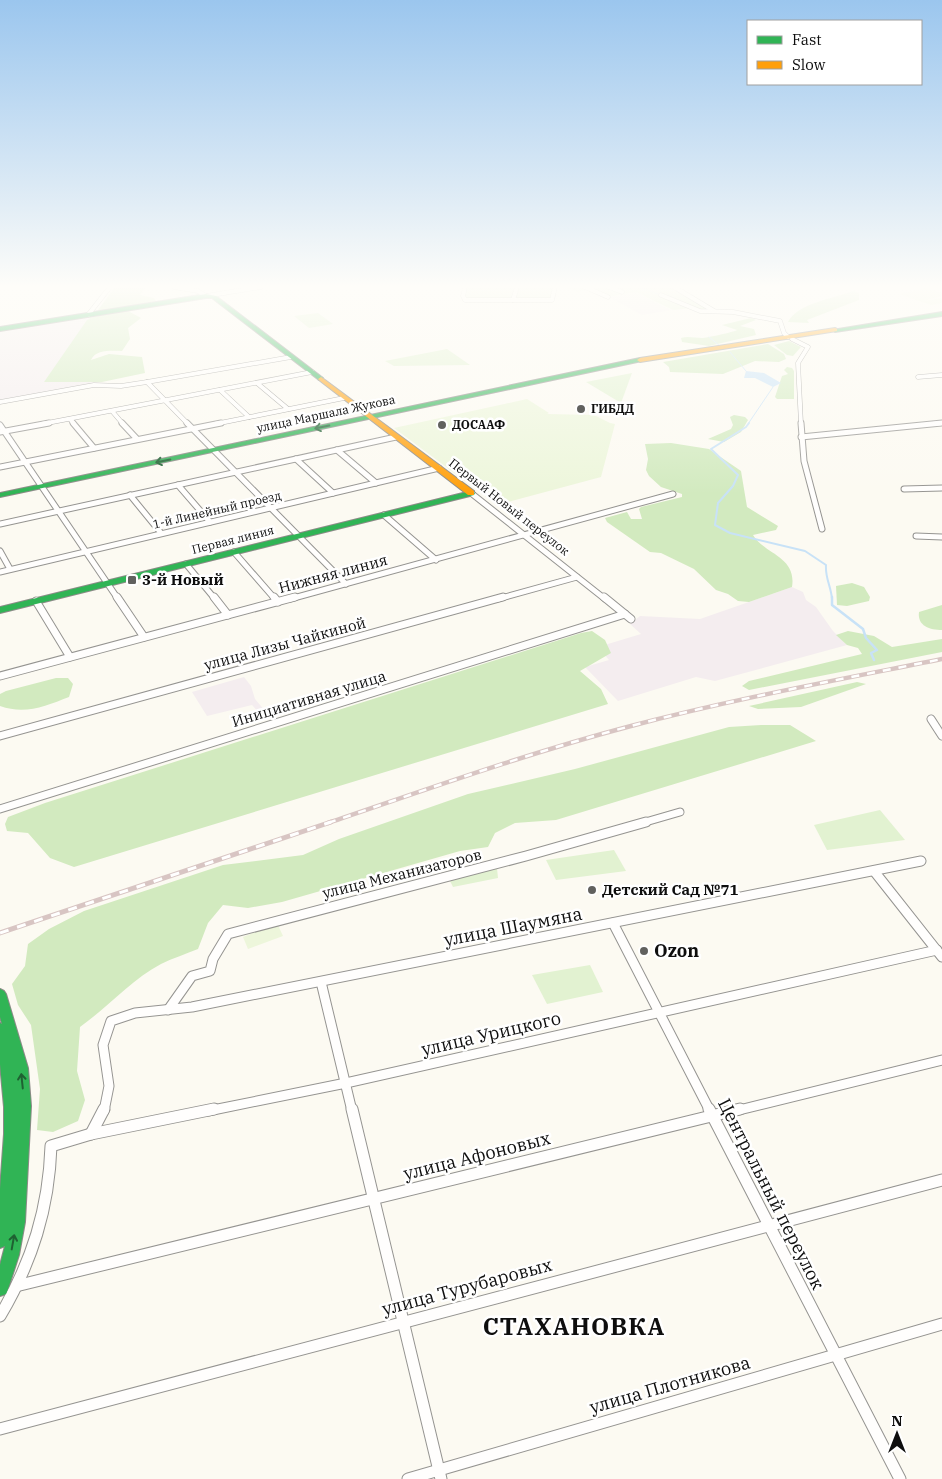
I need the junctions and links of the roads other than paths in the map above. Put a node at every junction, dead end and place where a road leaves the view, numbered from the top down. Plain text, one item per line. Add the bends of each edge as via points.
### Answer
1 (288, 356) edge
2 (660, 356) edge
3 (801, 356) edge
4 (290, 358) junction
5 (312, 372) junction
6 (942, 375) edge
7 (918, 377) dead end
8 (147, 382) junction
9 (257, 383) junction
10 (220, 390) junction
11 (344, 398) junction
12 (165, 400) junction
13 (0, 402) edge
14 (288, 409) junction
15 (112, 411) junction
16 (249, 417) junction
17 (70, 419) junction
18 (371, 419) junction
19 (942, 423) edge
20 (0, 425) edge
21 (192, 428) junction
22 (2, 432) edge
23 (396, 437) junction
24 (801, 437) junction
25 (137, 439) junction
26 (94, 448) junction
27 (214, 450) junction
28 (337, 450) junction
29 (296, 459) junction
30 (26, 462) junction
31 (0, 467) edge
32 (439, 468) junction
33 (236, 472) junction
34 (376, 483) junction
35 (178, 485) junction
36 (42, 486) junction
37 (942, 488) edge
38 (904, 489) dead end
39 (333, 493) junction
40 (472, 493) junction
41 (673, 494) dead end
42 (0, 495) edge
43 (130, 495) junction
44 (270, 508) junction
45 (58, 511) junction
46 (384, 515) junction
47 (210, 522) junction
48 (0, 524) edge
49 (822, 529) dead end
50 (161, 533) junction
51 (299, 536) junction
52 (525, 536) junction
53 (916, 536) dead end
54 (942, 537) edge
55 (0, 551) edge
56 (86, 551) junction
57 (234, 552) junction
58 (436, 560) junction
59 (186, 564) junction
60 (10, 569) junction
61 (0, 572) edge
62 (577, 577) junction
63 (108, 584) junction
64 (346, 584) junction
65 (36, 601) junction
66 (278, 602) junction
67 (0, 610) edge
68 (625, 614) junction
69 (228, 615) junction
70 (631, 619) dead end
71 (144, 637) junction
72 (70, 657) junction
73 (0, 668) edge
74 (2, 676) edge
75 (931, 719) dead end
76 (0, 736) edge
77 (942, 736) edge
78 (0, 809) edge
79 (680, 812) dead end
80 (921, 861) dead end
81 (874, 871) junction
82 (613, 923) junction
83 (939, 954) edge
84 (321, 982) junction
85 (0, 994) edge
86 (168, 1010) junction
87 (660, 1013) junction
88 (0, 1028) edge
89 (942, 1060) edge
90 (346, 1083) junction
91 (713, 1116) junction
92 (91, 1134) junction
93 (942, 1180) edge
94 (373, 1198) junction
95 (769, 1226) junction
96 (0, 1241) edge
97 (20, 1284) junction
98 (0, 1290) edge
99 (0, 1316) edge
100 (403, 1322) junction
101 (942, 1324) edge
102 (836, 1355) junction
103 (0, 1429) edge
104 (440, 1475) edge
105 (408, 1479) edge
106 (900, 1479) edge

1 - 4 main road, Первый Новый переулок
2 - 18 main road, улица Маршала Жукова
3 - 24 street via 798,363
4 - 5 main road, Первый Новый переулок
4 - 8 street
5 - 9 street
5 - 11 main road, Первый Новый переулок
6 - 7 street
8 - 12 street
8 - 13 street via 121,386 94,385
9 - 10 street
9 - 14 street
10 - 12 street
10 - 16 street
11 - 14 street
11 - 18 main road, Первый Новый переулок
12 - 15 street
12 - 21 street
14 - 16 street
15 - 17 street
15 - 25 street
16 - 21 street
17 - 22 street
17 - 26 street
18 - 23 main road, Первый Новый переулок
18 -> 27 main road, улица Маршала Жукова
19 - 24 street
20 - 22 street
21 - 25 street
21 - 27 street
22 - 30 street
23 - 28 street
23 - 32 main road, Первый Новый переулок
24 - 49 street
25 - 26 street
26 - 30 street
27 - 33 street
27 -> 36 main road, улица Маршала Жукова
28 - 29 street
28 - 34 street
29 - 33 street
29 - 39 street
30 - 31 street
30 - 36 street
32 - 34 street, 1-й Линейный проезд
32 - 40 main road, Первый Новый переулок
33 - 35 street
33 - 44 street
34 - 39 street, 1-й Линейный проезд
35 - 43 street
35 - 47 street
36 - 42 main road, улица Маршала Жукова
36 - 45 street
37 - 38 street
39 - 44 street, 1-й Линейный проезд
40 - 46 main road, Первая линия
40 - 52 street, Первый Новый переулок
41 - 52 street, Нижняя линия
43 - 45 street
43 - 50 street
44 - 47 street, 1-й Линейный проезд
44 - 51 street
45 - 48 street
45 - 56 street
46 - 51 main road, Первая линия
46 - 58 street
47 - 50 street, 1-й Линейный проезд
50 - 56 street, 1-й Линейный проезд
51 - 57 main road, Первая линия
51 - 64 street
52 - 58 street, Нижняя линия
52 - 62 street, Первый Новый переулок
53 - 54 street
55 - 60 street
56 - 60 street, 1-й Линейный проезд
56 - 63 street
57 - 59 main road, Первая линия
57 - 66 street
58 - 64 street, Нижняя линия
59 - 63 main road, Первая линия
59 - 69 street
60 - 61 street, 1-й Линейный проезд
62 - 68 street, Первый Новый переулок
62 - 76 street, улица Лизы Чайкиной
63 - 65 main road, Первая линия
63 - 71 street
64 - 66 street, Нижняя линия
65 - 67 main road, Первая линия
65 - 72 street
66 - 69 street, Нижняя линия
68 - 70 street, Первый Новый переулок
68 - 78 street, Инициативная улица
69 - 71 street, Нижняя линия
71 - 72 street, Нижняя линия
72 - 74 street, Нижняя линия
73 - 74 street
75 - 77 street
79 - 86 street, улица Механизаторов via 228,934 213,959 210,971 192,976
80 - 81 street, улица Шаумяна
81 - 82 street, улица Шаумяна
81 - 83 street
82 - 84 street, улица Шаумяна
82 - 87 street, Центральный переулок
83 - 87 street, улица Урицкого
84 - 86 street, улица Шаумяна
84 - 90 street
98 -> 85 main road via 16,1222 24,1106 21,1068
86 - 92 street, улица Шаумяна via 134,1013 111,1021 104,1045 109,1086 104,1110
87 - 90 street, улица Урицкого
87 - 91 street, Центральный переулок
88 - 96 main road via 9,1068 12,1105 6,1203
89 - 91 street, улица Афоновых
90 - 92 street, улица Урицкого
90 - 94 street
91 - 94 street, улица Афоновых
91 - 95 street, Центральный переулок
92 - 97 street, улица Урицкого via 51,1146 51,1176 42,1222
93 - 95 street, улица Турубаровых
94 - 97 street, улица Афоновых
94 - 100 street
95 - 100 street, улица Турубаровых
95 - 102 street, Центральный переулок
97 - 99 street
100 - 103 street, улица Турубаровых
100 - 104 street
101 - 102 street, улица Плотникова
102 - 104 street, улица Плотникова
102 - 106 street, Центральный переулок
104 - 105 street, улица Плотникова

